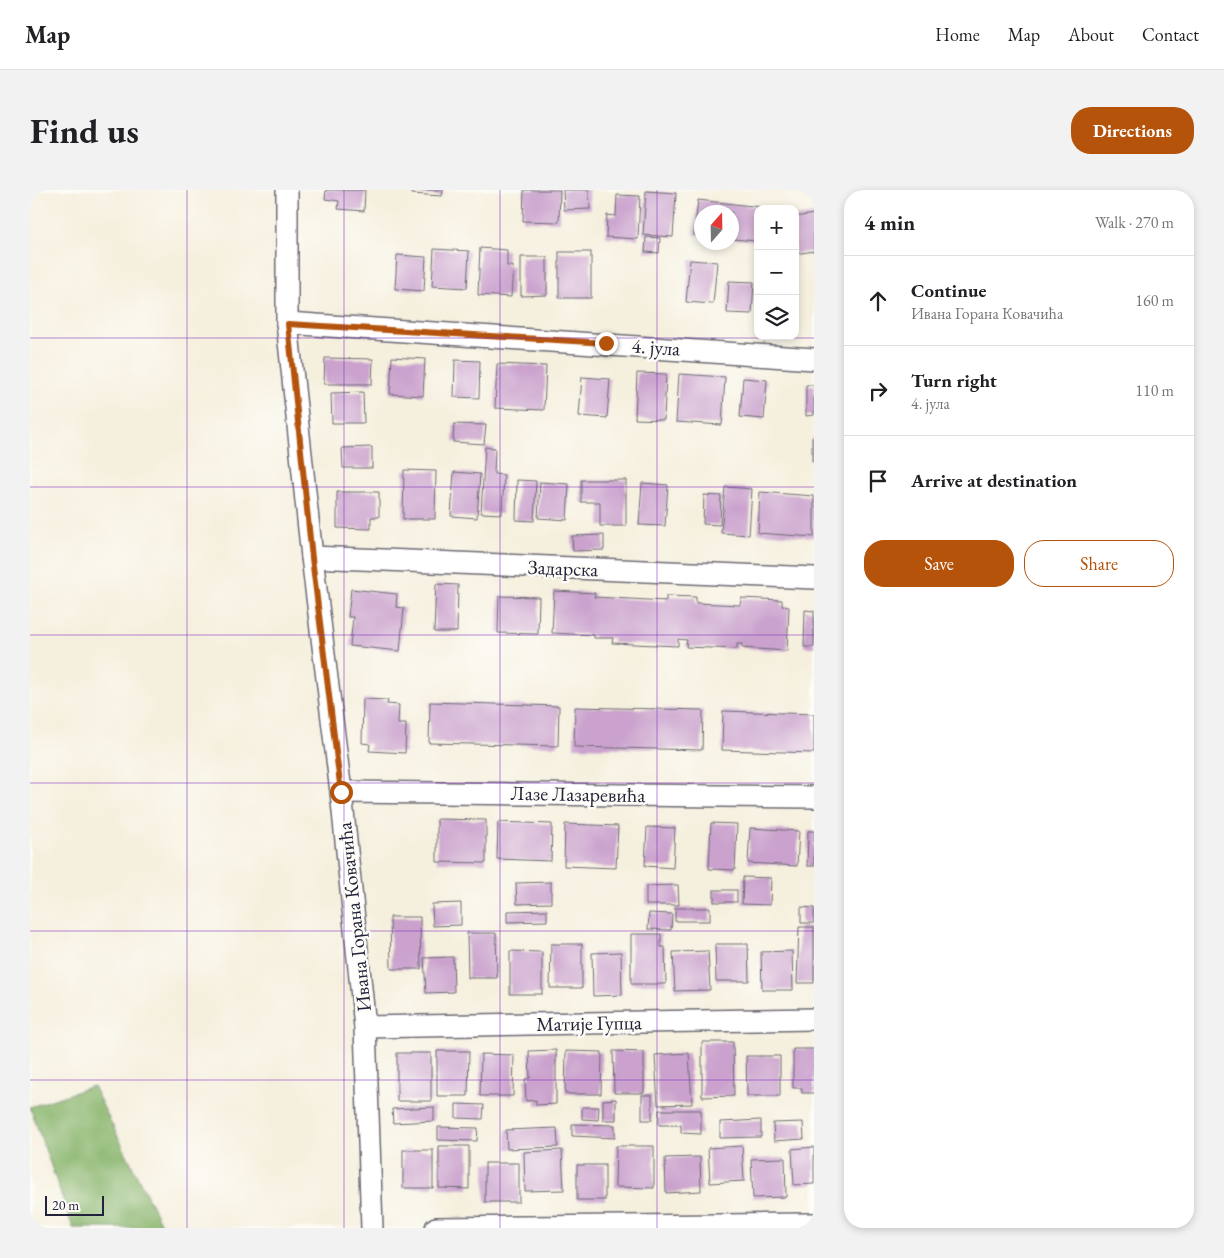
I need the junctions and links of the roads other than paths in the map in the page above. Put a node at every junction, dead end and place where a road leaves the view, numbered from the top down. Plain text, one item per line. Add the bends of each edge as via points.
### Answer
1 (287, 190) edge
2 (288, 324) junction
3 (814, 359) edge
4 (312, 558) junction
5 (814, 578) edge
6 (341, 792) junction
7 (814, 797) edge
8 (814, 1019) edge
9 (365, 1027) junction
10 (814, 1224) edge
11 (372, 1228) edge
12 (436, 1228) edge

1 - 2 street, Ивана Горана Ковачића
2 - 3 street, 4. јула
2 - 4 street, Ивана Горана Ковачића
4 - 5 street, Задарска
4 - 6 street, Ивана Горана Ковачића
6 - 7 street, Лазе Лазаревића
6 - 9 street, Ивана Горана Ковачића
8 - 9 street, Матије Гупца
9 - 11 street, Ивана Горана Ковачића
10 - 12 street

